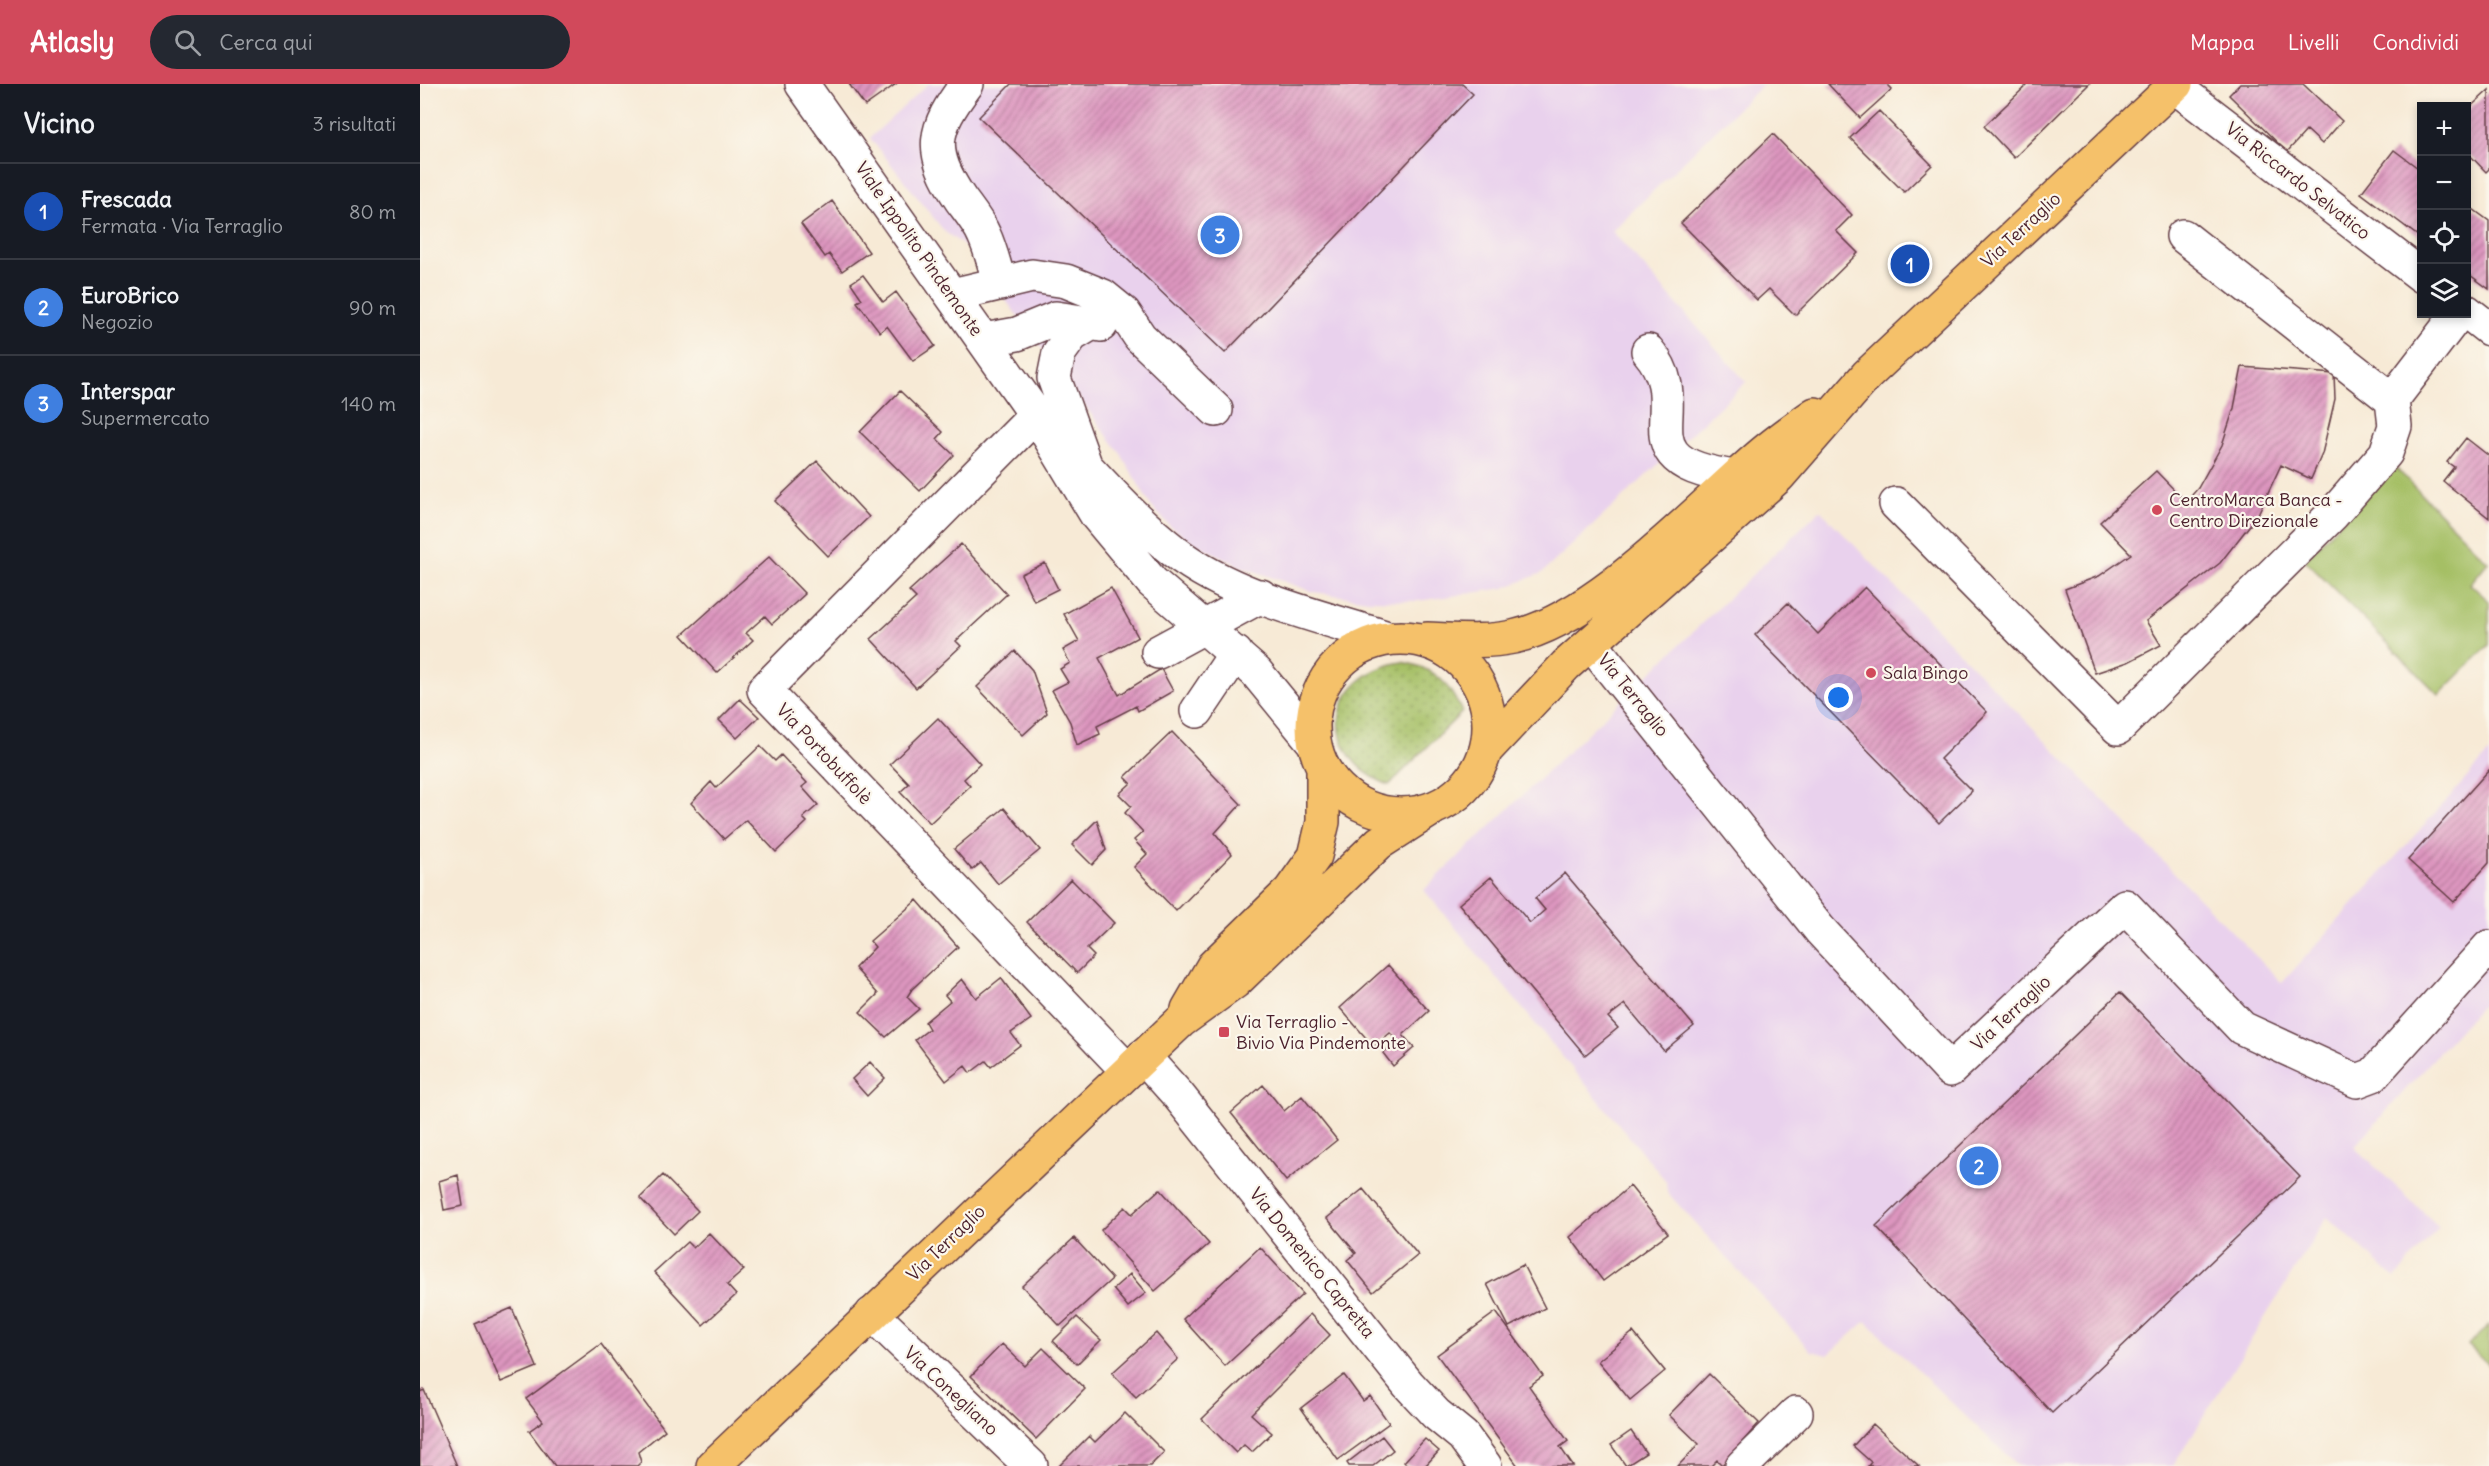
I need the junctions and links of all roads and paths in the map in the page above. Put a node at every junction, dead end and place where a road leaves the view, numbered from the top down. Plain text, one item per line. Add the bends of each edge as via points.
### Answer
1 (802, 84) edge
2 (966, 84) edge
3 (2175, 85) edge
4 (2183, 236) dead end
5 (2417, 273) edge
6 (1000, 284) junction
7 (951, 295) junction
8 (2471, 315) edge
9 (2455, 318) edge
10 (1092, 323) junction
11 (2489, 329) edge
12 (1140, 337) junction
13 (984, 340) junction
14 (1648, 351) dead end
15 (1867, 375) junction
16 (2392, 400) junction
17 (1216, 410) dead end
18 (1036, 415) junction
19 (1086, 467) junction
20 (1735, 477) junction
21 (1896, 504) dead end
22 (1261, 596) junction
23 (1205, 627) junction
24 (1403, 638) junction
25 (1592, 645) junction
26 (1158, 652) dead end
27 (1236, 653) junction
28 (1197, 711) dead end
29 (1486, 750) junction
30 (1318, 756) junction
31 (1432, 809) junction
32 (2489, 947) edge
33 (1181, 1021) junction
34 (1135, 1064) junction
35 (872, 1314) junction
36 (1796, 1413) dead end
37 (726, 1462) edge
38 (1031, 1466) edge
39 (1485, 1466) edge
40 (1742, 1466) edge

1 - 7 street, Viale Ippolito Pindemonte
2 - 6 street via 948,109 937,136 940,159 952,187 984,234
3 - 5 street, Via Riccardo Selvatico
3 - 15 main road, Via Terraglio
4 - 16 street
6 - 7 street
6 - 12 street via 1032,276 1066,280 1103,296 1124,313
7 - 13 street, Viale Ippolito Pindemonte
8 - 11 street
9 - 16 street
10 - 12 street
10 - 13 street via 1056,318 1017,334
10 - 19 street via 1072,335 1059,353 1054,378
12 - 17 street
13 - 18 street, Viale Ippolito Pindemonte
14 - 20 street via 1660,364 1666,383 1666,441 1674,454 1704,473
15 - 20 main road, Via Terraglio
15 - 25 main road, Via Terraglio via 1779,476
16 - 21 street via 2395,426 2386,453 2333,514 2118,728
18 - 19 street, Viale Ippolito Pindemonte
18 - 23 street, Viale Ippolito Pindemonte via 1097,516 1152,582
18 - 34 street, Via Portobuffolè via 764,690
19 - 22 street, Viale Ippolito Pindemonte via 1175,553 1222,580
20 - 24 main road, Via Terraglio via 1641,561 1561,618 1516,637 1485,642
22 - 23 street
22 - 24 street, Viale Ippolito Pindemonte
23 - 26 street
23 - 27 street, Viale Ippolito Pindemonte
24 - 29 main road via 1444,649 1467,667 1483,692 1490,720
24 - 30 main road via 1360,646 1337,664 1320,688 1313,715
25 - 29 main road, Via Terraglio via 1545,686
25 - 32 street, Via Terraglio via 1820,930 1950,1070 2125,906 2242,1028 2357,1081 2373,1075
27 - 28 street
27 - 30 street, Viale Ippolito Pindemonte via 1256,672
29 - 31 main road via 1466,786
30 - 31 main road via 1338,789 1359,804 1407,814
30 - 33 main road, Via Terraglio via 1323,822 1315,856 1290,891 1213,966
31 - 33 main road, Via Terraglio via 1379,843 1235,982
33 - 34 main road, Via Terraglio
34 - 35 main road, Via Terraglio
34 - 39 street, Via Domenico Capretta via 1178,1095 1408,1384 1463,1436
35 - 37 main road, Via Terraglio
35 - 38 street, Via Conegliano
36 - 40 street

